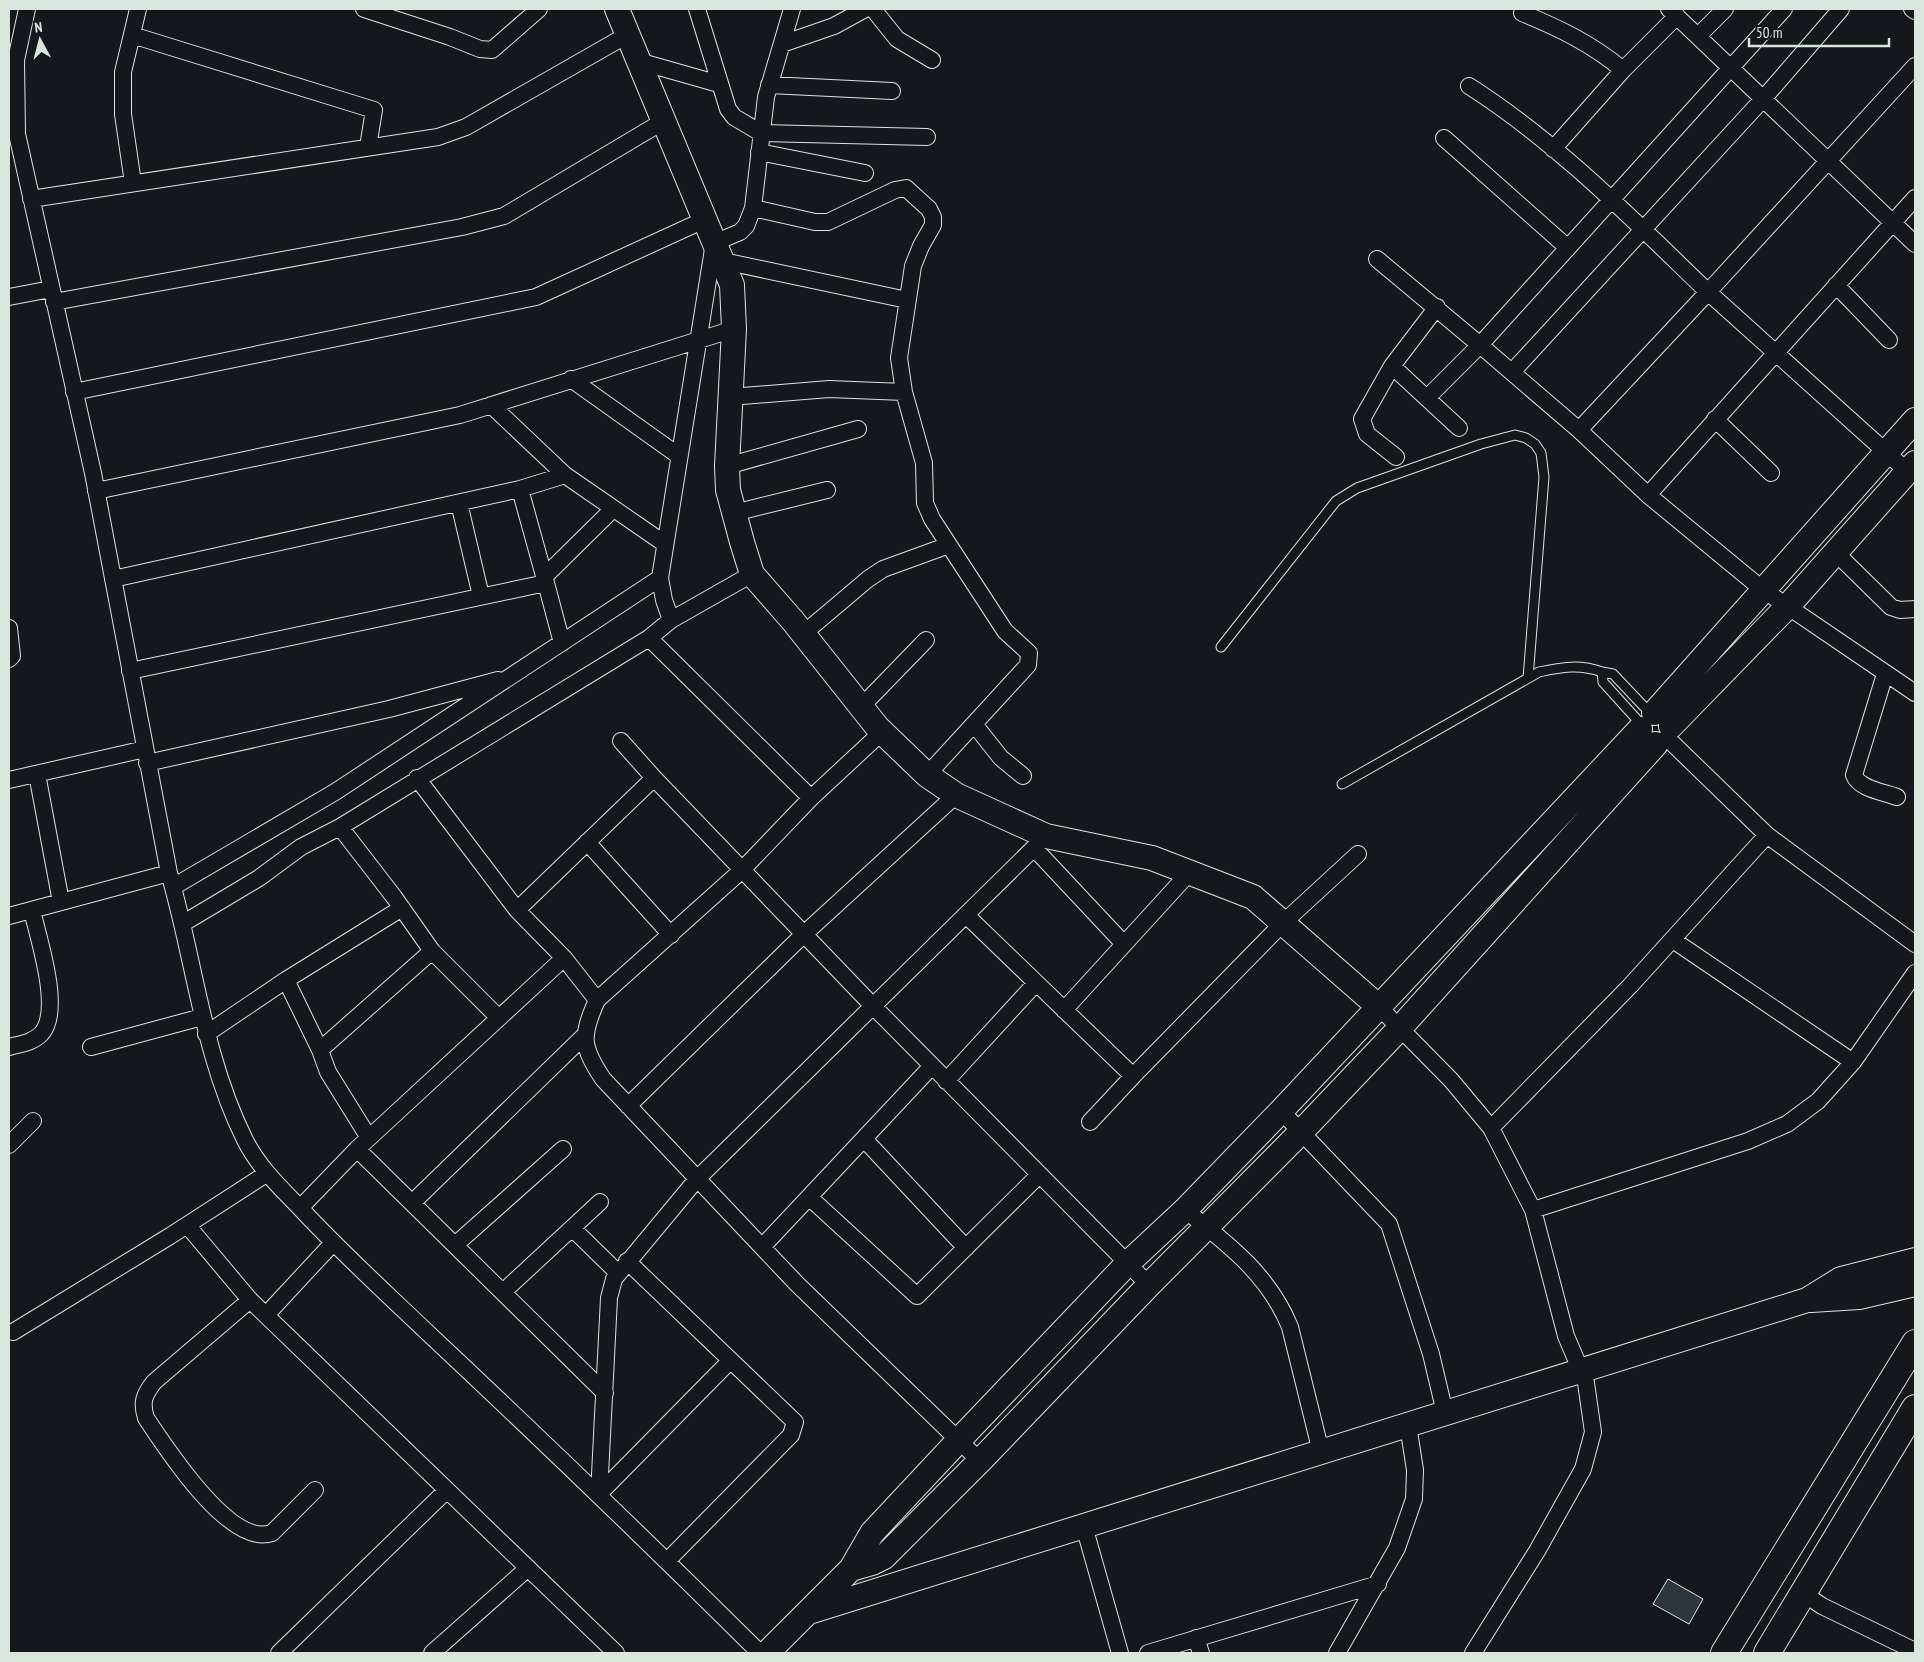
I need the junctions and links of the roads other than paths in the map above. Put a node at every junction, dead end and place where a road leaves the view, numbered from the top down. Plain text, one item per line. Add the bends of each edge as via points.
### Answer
1 (27, 9) edge
2 (138, 9) edge
3 (364, 9) edge
4 (539, 9) edge
5 (617, 9) edge
6 (697, 9) edge
7 (792, 9) edge
8 (865, 9) edge
9 (874, 9) edge
10 (1725, 9) edge
11 (1784, 9) edge
12 (1841, 9) edge
13 (1912, 9) edge
14 (1915, 11) edge
15 (1673, 12) edge
16 (1522, 13) dead end
17 (132, 35) junction
18 (627, 35) junction
19 (1698, 36) junction
20 (782, 44) junction
21 (932, 60) dead end
22 (638, 61) junction
23 (1915, 66) edge
24 (1731, 68) junction
25 (1623, 70) junction
26 (719, 84) junction
27 (769, 85) junction
28 (1468, 86) dead end
29 (892, 90) dead end
30 (1763, 99) junction
31 (662, 122) junction
32 (761, 134) junction
33 (927, 137) dead end
34 (1444, 138) dead end
35 (368, 147) junction
36 (1553, 150) junction
37 (759, 152) junction
38 (15, 155) edge
39 (1828, 160) junction
40 (865, 173) dead end
41 (133, 183) junction
42 (1915, 198) edge
43 (31, 199) junction
44 (1611, 199) junction
45 (753, 208) junction
46 (704, 220) junction
47 (1894, 222) junction
48 (1642, 229) junction
49 (1915, 244) edge
50 (1568, 248) junction
51 (718, 252) junction
52 (1377, 259) dead end
53 (1836, 285) junction
54 (1708, 292) junction
55 (53, 296) junction
56 (9, 297) edge
57 (907, 300) junction
58 (1437, 308) junction
59 (734, 329) junction
60 (698, 340) junction
61 (1889, 340) dead end
62 (1480, 345) junction
63 (1776, 354) junction
64 (1392, 366) junction
65 (1512, 372) junction
66 (571, 379) junction
67 (74, 392) junction
68 (904, 392) junction
69 (730, 397) junction
70 (1427, 398) junction
71 (491, 405) junction
72 (1716, 420) junction
73 (1915, 420) edge
74 (1458, 428) dead end
75 (858, 429) dead end
76 (1579, 430) junction
77 (1886, 451) junction
78 (679, 456) junction
79 (1396, 457) dead end
80 (727, 466) junction
81 (1911, 467) edge
82 (1771, 473) dead end
83 (565, 475) junction
84 (520, 489) junction
85 (827, 490) dead end
86 (96, 491) junction
87 (1648, 494) junction
88 (458, 503) junction
89 (613, 509) junction
90 (734, 513) junction
91 (665, 544) junction
92 (949, 545) junction
93 (1835, 552) junction
94 (752, 574) junction
95 (660, 578) junction
96 (113, 579) junction
97 (546, 580) junction
98 (1762, 590) junction
99 (481, 596) junction
100 (1787, 607) junction
101 (1915, 609) edge
102 (672, 620) junction
103 (9, 628) edge
104 (803, 634) junction
105 (649, 638) junction
106 (926, 640) dead end
107 (562, 643) junction
108 (1221, 647) dead end
109 (9, 659) edge
110 (130, 671) junction
111 (1602, 672) junction
112 (1885, 674) junction
113 (509, 678) junction
114 (1528, 678) junction
115 (1915, 693) edge
116 (861, 707) junction
117 (974, 724) junction
118 (1654, 727) junction
119 (882, 732) junction
120 (621, 741) dead end
121 (146, 756) junction
122 (37, 774) junction
123 (927, 775) junction
124 (1023, 776) dead end
125 (417, 778) junction
126 (654, 778) junction
127 (9, 780) edge
128 (1342, 784) dead end
129 (956, 795) junction
130 (1897, 796) dead end
131 (811, 798) junction
132 (340, 827) junction
133 (1767, 835) junction
134 (587, 842) junction
135 (1040, 842) junction
136 (1358, 854) dead end
137 (741, 871) junction
138 (1190, 872) junction
139 (171, 880) junction
140 (61, 902) junction
141 (402, 908) junction
142 (32, 910) junction
143 (517, 910) junction
144 (966, 915) junction
145 (9, 916) edge
146 (1283, 923) junction
147 (182, 924) junction
148 (804, 934) junction
149 (671, 935) junction
150 (1673, 940) junction
151 (1124, 944) junction
152 (1915, 944) edge
153 (432, 951) junction
154 (564, 958) junction
155 (1915, 973) edge
156 (286, 980) junction
157 (1036, 983) junction
158 (597, 1000) junction
159 (873, 1006) junction
160 (1379, 1007) junction
161 (1064, 1010) junction
162 (202, 1016) junction
163 (499, 1018) junction
164 (1400, 1028) junction
165 (206, 1034) junction
166 (585, 1035) junction
167 (9, 1046) edge
168 (91, 1048) dead end
169 (320, 1050) junction
170 (1853, 1062) junction
171 (932, 1066) junction
172 (1132, 1076) junction
173 (946, 1081) junction
174 (628, 1106) junction
175 (1281, 1111) junction
176 (33, 1121) dead end
177 (1090, 1122) dead end
178 (1491, 1128) junction
179 (1302, 1131) junction
180 (864, 1138) junction
181 (363, 1143) junction
182 (9, 1145) edge
183 (563, 1148) dead end
184 (266, 1174) junction
185 (1039, 1176) junction
186 (697, 1179) junction
187 (809, 1197) junction
188 (412, 1202) junction
189 (600, 1202) dead end
190 (300, 1208) junction
191 (1185, 1210) junction
192 (1533, 1210) junction
193 (187, 1225) junction
194 (1206, 1227) junction
195 (572, 1228) junction
196 (332, 1243) junction
197 (455, 1245) junction
198 (762, 1247) junction
199 (966, 1248) junction
200 (1915, 1260) edge
201 (1127, 1264) junction
202 (622, 1267) junction
203 (1915, 1284) edge
204 (1148, 1285) junction
205 (503, 1292) junction
206 (250, 1300) junction
207 (1807, 1300) junction
208 (267, 1314) junction
209 (13, 1332) dead end
210 (1050, 1344) junction
211 (1915, 1344) edge
212 (730, 1361) junction
213 (1072, 1364) junction
214 (1580, 1371) junction
215 (605, 1393) junction
216 (1915, 1408) edge
217 (1445, 1413) junction
218 (1408, 1425) junction
219 (959, 1440) junction
220 (1321, 1452) junction
221 (980, 1461) junction
222 (315, 1490) dead end
223 (448, 1490) junction
224 (599, 1494) junction
225 (1084, 1526) junction
226 (667, 1561) junction
227 (528, 1568) junction
228 (851, 1569) junction
229 (1378, 1584) junction
230 (1803, 1593) junction
231 (808, 1612) junction
232 (1198, 1646) edge
233 (1915, 1651) edge
234 (279, 1653) edge
235 (432, 1653) edge
236 (616, 1653) edge
237 (760, 1653) edge
238 (767, 1653) edge
239 (1120, 1653) edge
240 (1148, 1653) edge
241 (1338, 1653) edge
242 (1473, 1653) edge
243 (1724, 1653) edge
244 (1767, 1653) edge

1 - 38 street via 16,60
2 - 17 street
3 - 4 street via 450,36 480,49 492,50
5 - 18 street
6 - 26 street
7 - 20 street
8 - 20 street via 834,26
9 - 21 street via 898,39
10 - 19 street
11 - 24 street
12 - 30 street
13 - 14 street
15 - 19 street
15 - 25 street
16 - 25 street via 1568,32
17 - 35 street via 374,110
17 - 41 street via 123,72 123,114
18 - 22 street
18 - 35 street via 466,128 438,137
19 - 24 street
20 - 27 street
22 - 26 street
22 - 31 street
23 - 39 street
24 - 30 street
24 - 44 street
25 - 36 street
26 - 32 street via 734,117
27 - 29 street
27 - 32 street
28 - 36 street via 1528,126
30 - 39 street
30 - 48 street
31 - 46 street
31 - 55 street via 504,216 462,227
32 - 33 street
32 - 37 street
34 - 50 street
35 - 41 street
36 - 44 street
37 - 40 street
37 - 45 street
38 - 43 street
39 - 47 street
39 - 54 street
41 - 43 street
42 - 47 street
43 - 55 street
44 - 48 street
44 - 50 street
45 - 51 street via 746,226
45 - 57 street via 828,222 895,190 906,188 933,218 933,225 913,266
46 - 51 street
46 - 67 street via 536,297
47 - 49 street
47 - 53 street
48 - 54 street
48 - 65 street
50 - 62 street
51 - 57 street
51 - 59 street via 732,285
51 - 60 street
52 - 58 street
53 - 61 street
53 - 63 street
54 - 63 street
54 - 76 street
55 - 56 street
55 - 67 street
57 - 68 street via 899,358
58 - 62 street
58 - 64 street
59 - 60 street
59 - 69 street
60 - 66 street
60 - 78 street
62 - 65 street
62 - 70 street
63 - 72 street
63 - 77 street
64 - 70 street
64 - 79 street via 1362,419 1367,434
65 - 76 street
66 - 71 street
66 - 78 street
67 - 86 street
68 - 69 street via 829,389
68 - 92 street via 924,463 925,503
69 - 80 street
70 - 74 street
71 - 83 street
71 - 86 street via 460,415
72 - 82 street
72 - 87 street
73 - 77 street
75 - 80 street
76 - 87 street
77 - 81 street
77 - 98 street
78 - 91 street
80 - 90 street via 728,490
81 - 93 street
83 - 84 street
83 - 89 street
84 - 88 street
84 - 97 street
85 - 90 street
86 - 96 street
87 - 98 street
88 - 96 street
88 - 99 street
89 - 91 street
89 - 97 street
90 - 94 street
91 - 95 street
92 - 104 street via 883,569
92 - 117 street via 1005,631 1029,653 1030,660
93 - 100 street
93 - 101 street via 1891,607
94 - 102 street
94 - 104 street
95 - 102 street
95 - 107 street
96 - 110 street
97 - 99 street
97 - 107 street
98 - 100 street
98 - 118 street
99 - 110 street
100 - 112 street
100 - 118 street
102 - 105 street
103 - 109 street via 12,656
104 - 116 street
105 - 125 street
105 - 131 street
106 - 116 street
107 - 113 street
108 - 114 lane via 1336,501 1357,488 1515,435 1535,444 1544,477
110 - 121 street
111 - 114 lane via 1573,666 1539,672
111 - 118 lane via 1603,682
111 - 118 lane via 1613,674
112 - 115 street
112 - 130 street via 1854,775 1856,781 1864,786
113 - 121 street via 389,709
113 - 139 street via 335,792
114 - 128 lane
116 - 119 street
117 - 123 street
117 - 124 street via 1001,758
118 - 133 street
118 - 160 street
118 - 164 street
119 - 123 street
119 - 131 street
120 - 126 street
121 - 122 street
121 - 139 street
122 - 127 street
122 - 140 street
123 - 129 street
125 - 132 street
125 - 143 street
126 - 134 street
126 - 137 street
129 - 135 street
129 - 148 street
131 - 137 street
132 - 141 street
132 - 147 street via 301,847 258,878
133 - 150 street
133 - 152 street
134 - 143 street
134 - 149 street
135 - 138 street via 1152,858
135 - 144 street
135 - 151 street
136 - 146 street
137 - 148 street
137 - 149 street
138 - 146 street via 1252,897
138 - 151 street
139 - 140 street
139 - 147 street
140 - 142 street
141 - 153 street
141 - 156 street
142 - 145 street
142 - 167 street via 47,977 49,1012 42,1032 34,1040
143 - 154 street
144 - 157 street
144 - 159 street
146 - 160 street
146 - 172 street
147 - 162 street
148 - 159 street
148 - 174 street
149 - 158 street
150 - 170 street
150 - 178 street
151 - 161 street
153 - 163 street
153 - 169 street
154 - 158 street
154 - 163 street
155 - 170 street
156 - 165 street
156 - 169 street
157 - 161 street
157 - 173 street
158 - 166 street
159 - 171 street
159 - 186 street
160 - 164 street
160 - 175 street
161 - 172 street
162 - 165 street
162 - 168 street
163 - 181 street
164 - 178 street via 1452,1080
164 - 179 street
165 - 184 street via 229,1103
166 - 174 street via 588,1056 603,1079
166 - 188 street
169 - 181 street
170 - 192 street via 1818,1101 1787,1124 1748,1142
171 - 173 street
171 - 180 street
172 - 177 street
173 - 185 street
174 - 186 street
175 - 179 street
175 - 191 street
176 - 182 street
178 - 192 street
179 - 194 street
179 - 217 street via 1389,1224 1432,1354
180 - 187 street
180 - 199 street
181 - 188 street
181 - 190 street
183 - 197 street
184 - 190 street
184 - 193 street
185 - 199 street
185 - 201 street
186 - 198 street
186 - 202 street
187 - 198 street
187 - 199 street via 917,1296
188 - 197 street
189 - 195 street
190 - 196 street
191 - 194 street
191 - 201 street
192 - 214 street via 1566,1336
193 - 206 street
193 - 209 street
194 - 204 street
194 - 220 street via 1251,1265 1282,1308
195 - 202 street
195 - 205 street
196 - 208 street
196 - 224 street
197 - 205 street
198 - 219 street
200 - 207 street via 1841,1279
201 - 204 street
201 - 210 street
202 - 212 street
202 - 215 street via 614,1279 609,1298
203 - 207 street via 1858,1297
204 - 213 street
205 - 215 street
206 - 208 street
206 - 222 street via 154,1382 144,1394 142,1406 146,1418 202,1496 254,1535 272,1533
207 - 214 street
208 - 223 street
210 - 213 street
210 - 219 street
211 - 243 main road
212 - 224 street
212 - 226 street via 791,1416 794,1428 791,1436
213 - 221 street
214 - 217 street
214 - 242 street via 1586,1383 1593,1432 1583,1469 1537,1551
215 - 224 street
216 - 230 main road
217 - 218 street
218 - 220 street
218 - 229 street via 1415,1470 1414,1499 1397,1548
219 - 221 street
219 - 228 street via 872,1533
220 - 225 street
221 - 228 street via 884,1557
223 - 227 street
223 - 234 street
224 - 226 street
225 - 231 street
225 - 239 street
226 - 237 street
227 - 235 street
227 - 236 street
228 - 231 street
229 - 232 street
229 - 241 street
230 - 233 street via 1822,1606
230 - 244 main road
231 - 238 street
232 - 240 street

